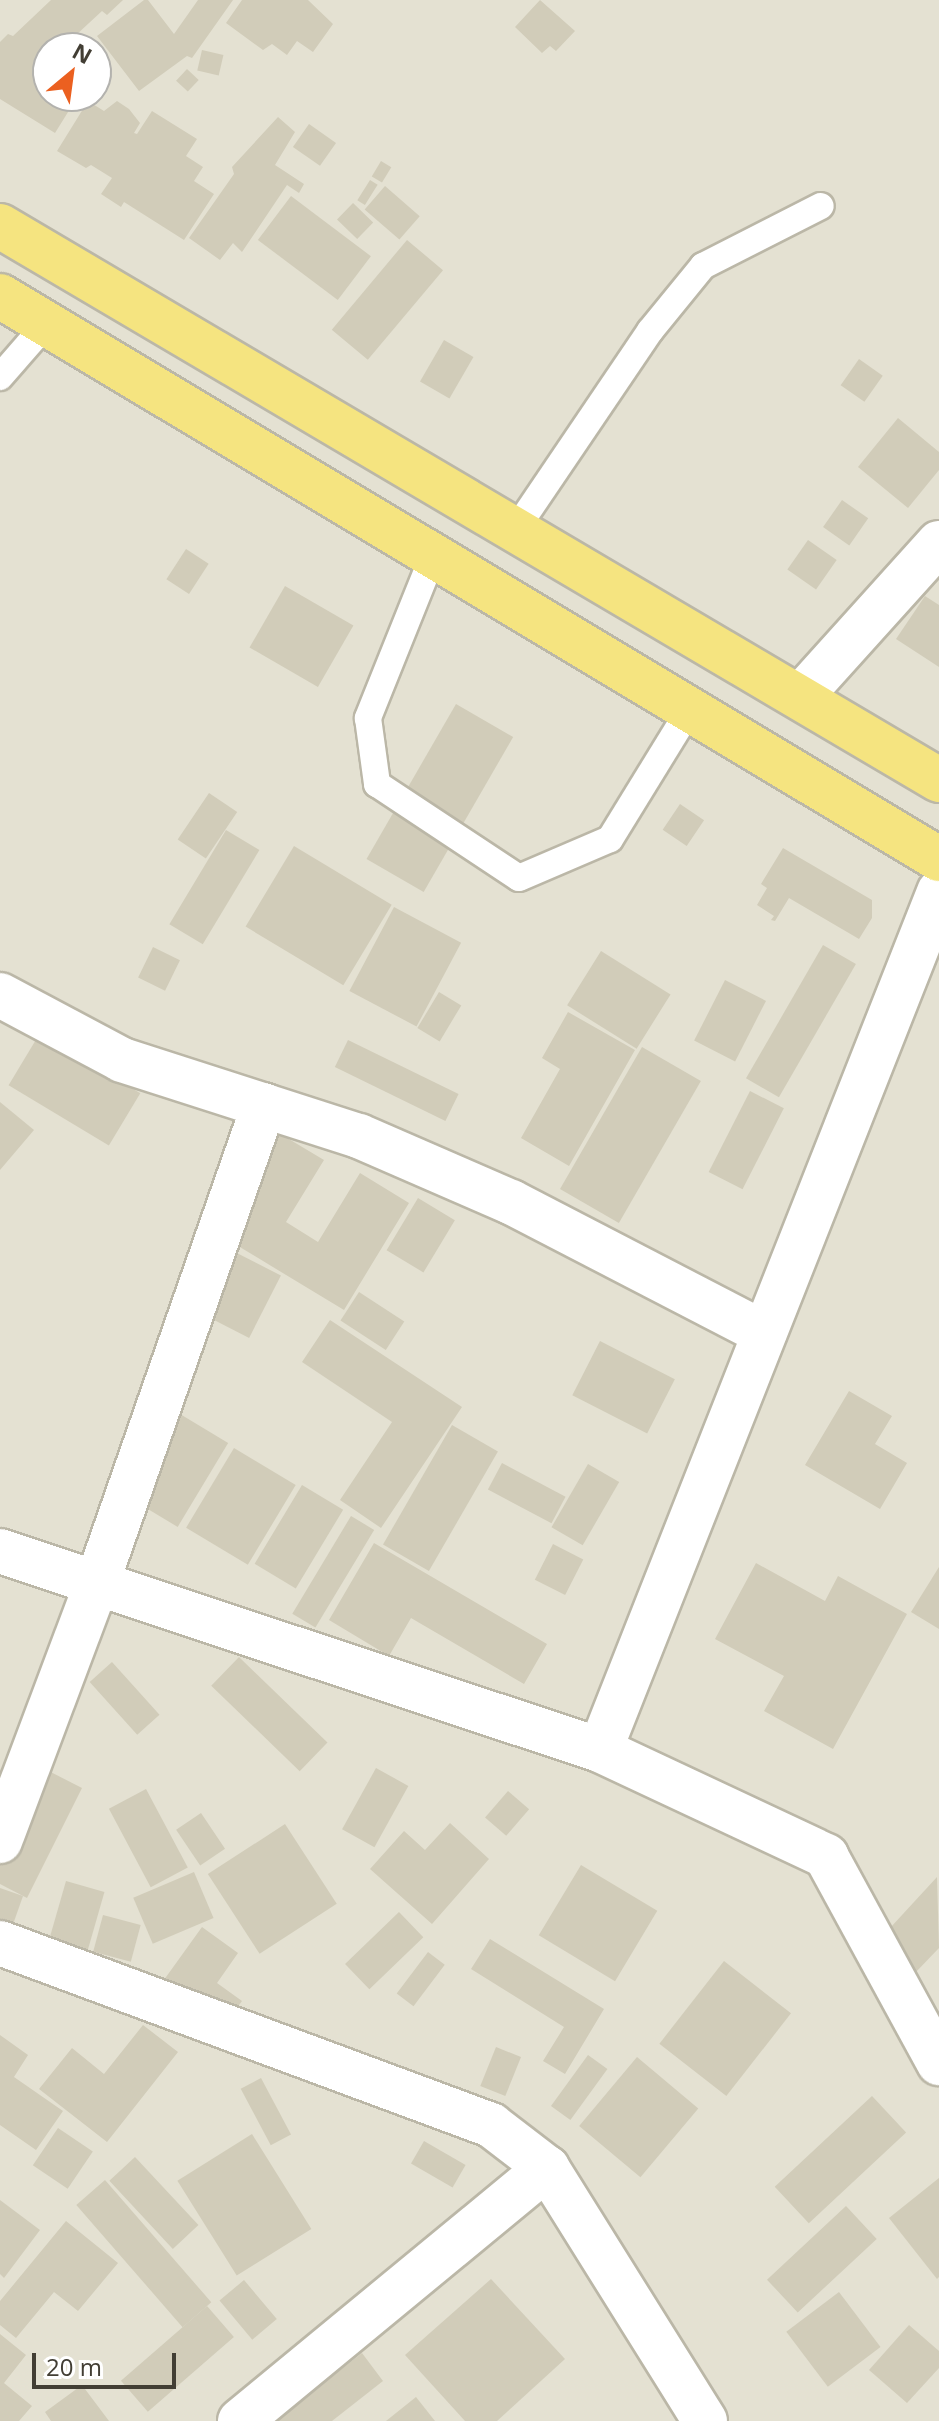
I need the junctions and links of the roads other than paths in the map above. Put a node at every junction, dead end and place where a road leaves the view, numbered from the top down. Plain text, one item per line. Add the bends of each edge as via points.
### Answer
1 (821, 206) dead end
2 (0, 226) edge
3 (0, 296) edge
4 (46, 324) junction
5 (0, 377) edge
6 (516, 529) junction
7 (939, 543) edge
8 (433, 556) junction
9 (801, 696) junction
10 (690, 709) junction
11 (939, 780) edge
12 (939, 859) edge
13 (939, 892) edge
14 (0, 995) edge
15 (264, 1105) junction
16 (764, 1333) junction
17 (0, 1551) edge
18 (97, 1583) junction
19 (600, 1750) junction
20 (0, 1841) edge
21 (0, 1943) edge
22 (939, 2063) edge
23 (547, 2168) junction
24 (246, 2419) edge
25 (705, 2421) edge

1 - 6 lane via 703,266 650,331
2 - 6 highway
3 - 4 highway
4 - 5 lane
4 - 8 highway
6 - 9 highway
7 - 9 street
8 - 10 highway
8 - 10 lane via 368,718 377,784 519,878 610,839
9 - 11 highway
10 - 12 highway
13 - 16 street
14 - 15 street via 122,1060
15 - 16 street via 359,1136 511,1202
15 - 18 street
16 - 19 street
17 - 18 street
18 - 19 street
18 - 20 street
19 - 22 street via 826,1856
21 - 23 street via 491,2125
23 - 24 street
23 - 25 street

